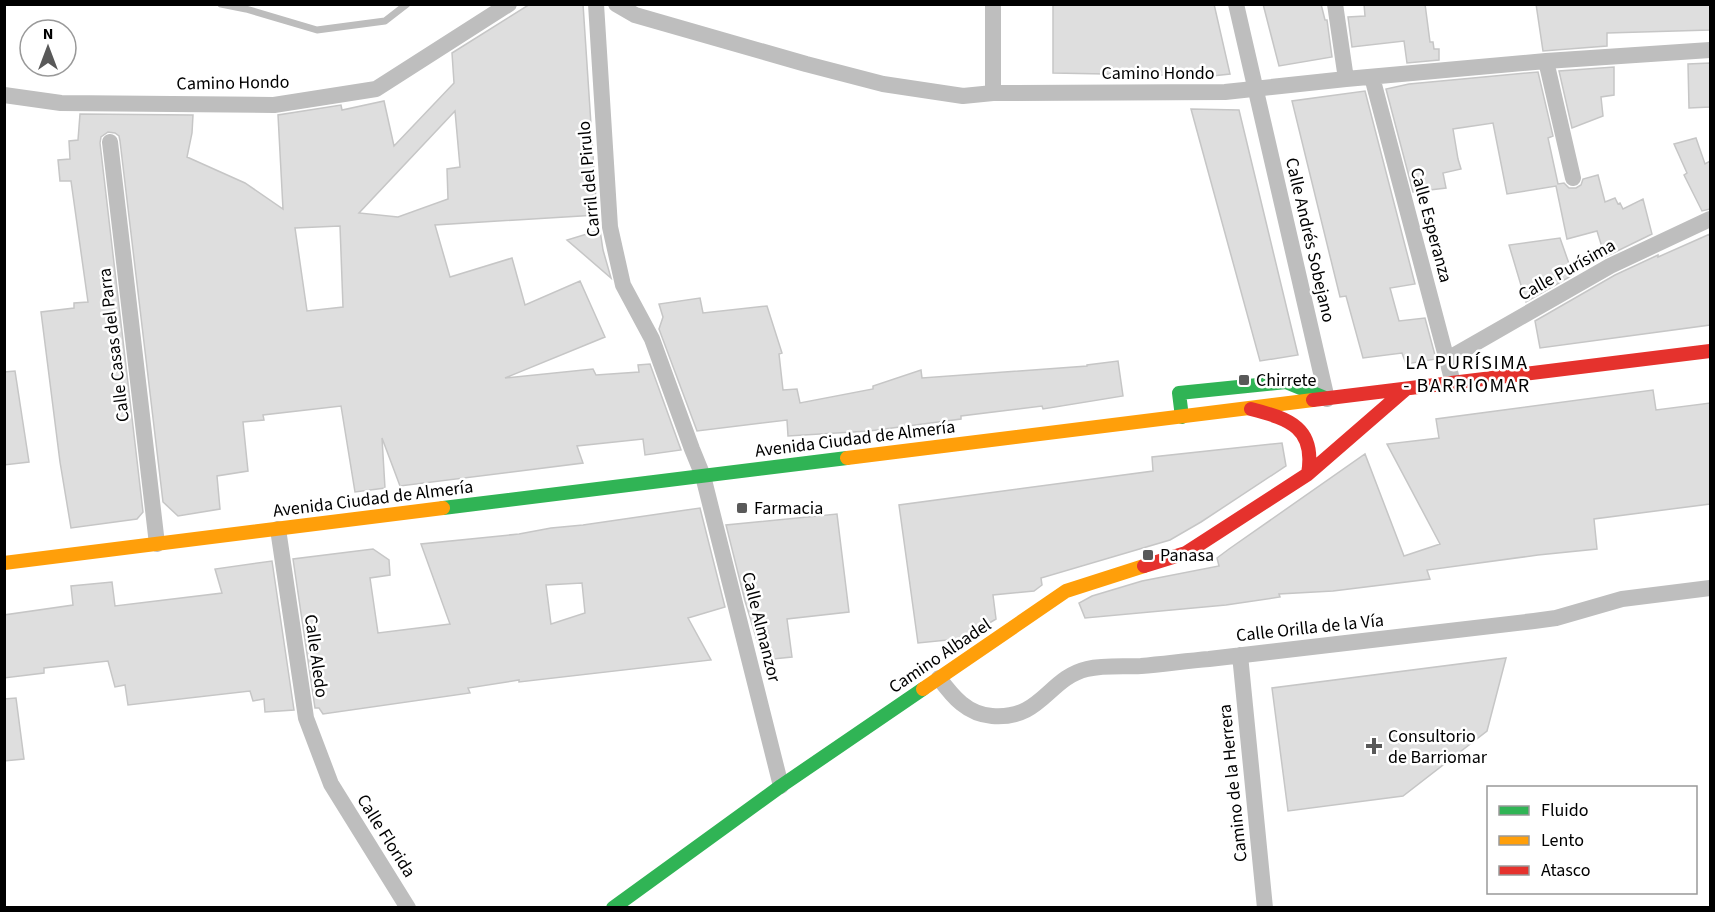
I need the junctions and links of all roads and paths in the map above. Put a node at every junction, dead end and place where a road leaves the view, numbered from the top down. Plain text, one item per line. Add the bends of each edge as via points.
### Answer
1 (509, 4) edge
2 (596, 4) edge
3 (616, 4) edge
4 (993, 4) edge
5 (1236, 4) edge
6 (1335, 4) edge
7 (1710, 50) edge
8 (1546, 61) junction
9 (1372, 77) junction
10 (1346, 79) junction
11 (1255, 90) junction
12 (993, 93) junction
13 (4, 95) edge
14 (110, 142) dead end
15 (1573, 178) dead end
16 (1710, 219) edge
17 (1710, 351) edge
18 (1446, 360) junction
19 (1453, 383) junction
20 (1406, 389) junction
21 (1327, 399) junction
22 (1247, 408) junction
23 (1182, 417) junction
24 (1308, 474) junction
25 (704, 476) junction
26 (278, 529) junction
27 (157, 544) junction
28 (4, 563) edge
29 (1710, 588) edge
30 (1240, 655) junction
31 (939, 678) junction
32 (331, 784) joint
33 (781, 786) junction
34 (408, 908) edge
35 (613, 908) edge
36 (1265, 908) edge

1 - 13 street, Camino Hondo via 376,89 274,105 61,103
2 - 25 street, Carril del Pirulo via 610,227 620,273 652,339
3 - 12 street, Camino Hondo via 636,15 884,84 963,96
4 - 12 street
5 - 11 street, Calle Andrés Sobejano
6 - 10 street
7 - 8 street, Camino Hondo
8 - 9 street, Camino Hondo
8 - 15 street
9 - 10 street, Camino Hondo
9 - 18 street, Calle Esperanza
10 - 11 street, Camino Hondo
11 - 12 street, Camino Hondo
11 - 21 street, Calle Andrés Sobejano
14 - 27 street, Calle Casas del Parra
16 - 18 street, Calle Purísima via 1610,266
17 - 19 main road, Avenida Ciudad de Almería
18 - 19 street, Calle Esperanza
19 - 20 main road, Avenida Ciudad de Almería
20 - 21 main road, Avenida Ciudad de Almería
20 - 24 main road, Camino Albadel
21 - 22 main road, Avenida Ciudad de Almería
21 - 23 main road via 1286,382 1179,393
22 - 23 main road, Avenida Ciudad de Almería
22 - 24 main road via 1284,419 1301,431 1311,449
23 - 25 main road, Avenida Ciudad de Almería
24 - 31 main road, Camino Albadel via 1186,552 1066,591
25 - 26 main road, Avenida Ciudad de Almería
25 - 33 street, Calle Almanzor
26 - 27 main road, Avenida Ciudad de Almería
26 - 32 street, Calle Aledo via 306,718
27 - 28 main road, Avenida Ciudad de Almería
29 - 30 street, Calle Orilla de la Vía via 1622,599 1556,618
30 - 31 street, Calle Orilla de la Vía via 1085,670 1071,675 1025,712 1009,716 965,708
30 - 36 street, Camino de la Herrera
31 - 33 main road, Camino Albadel
32 - 34 street, Calle Florida
33 - 35 main road, Camino Albadel

